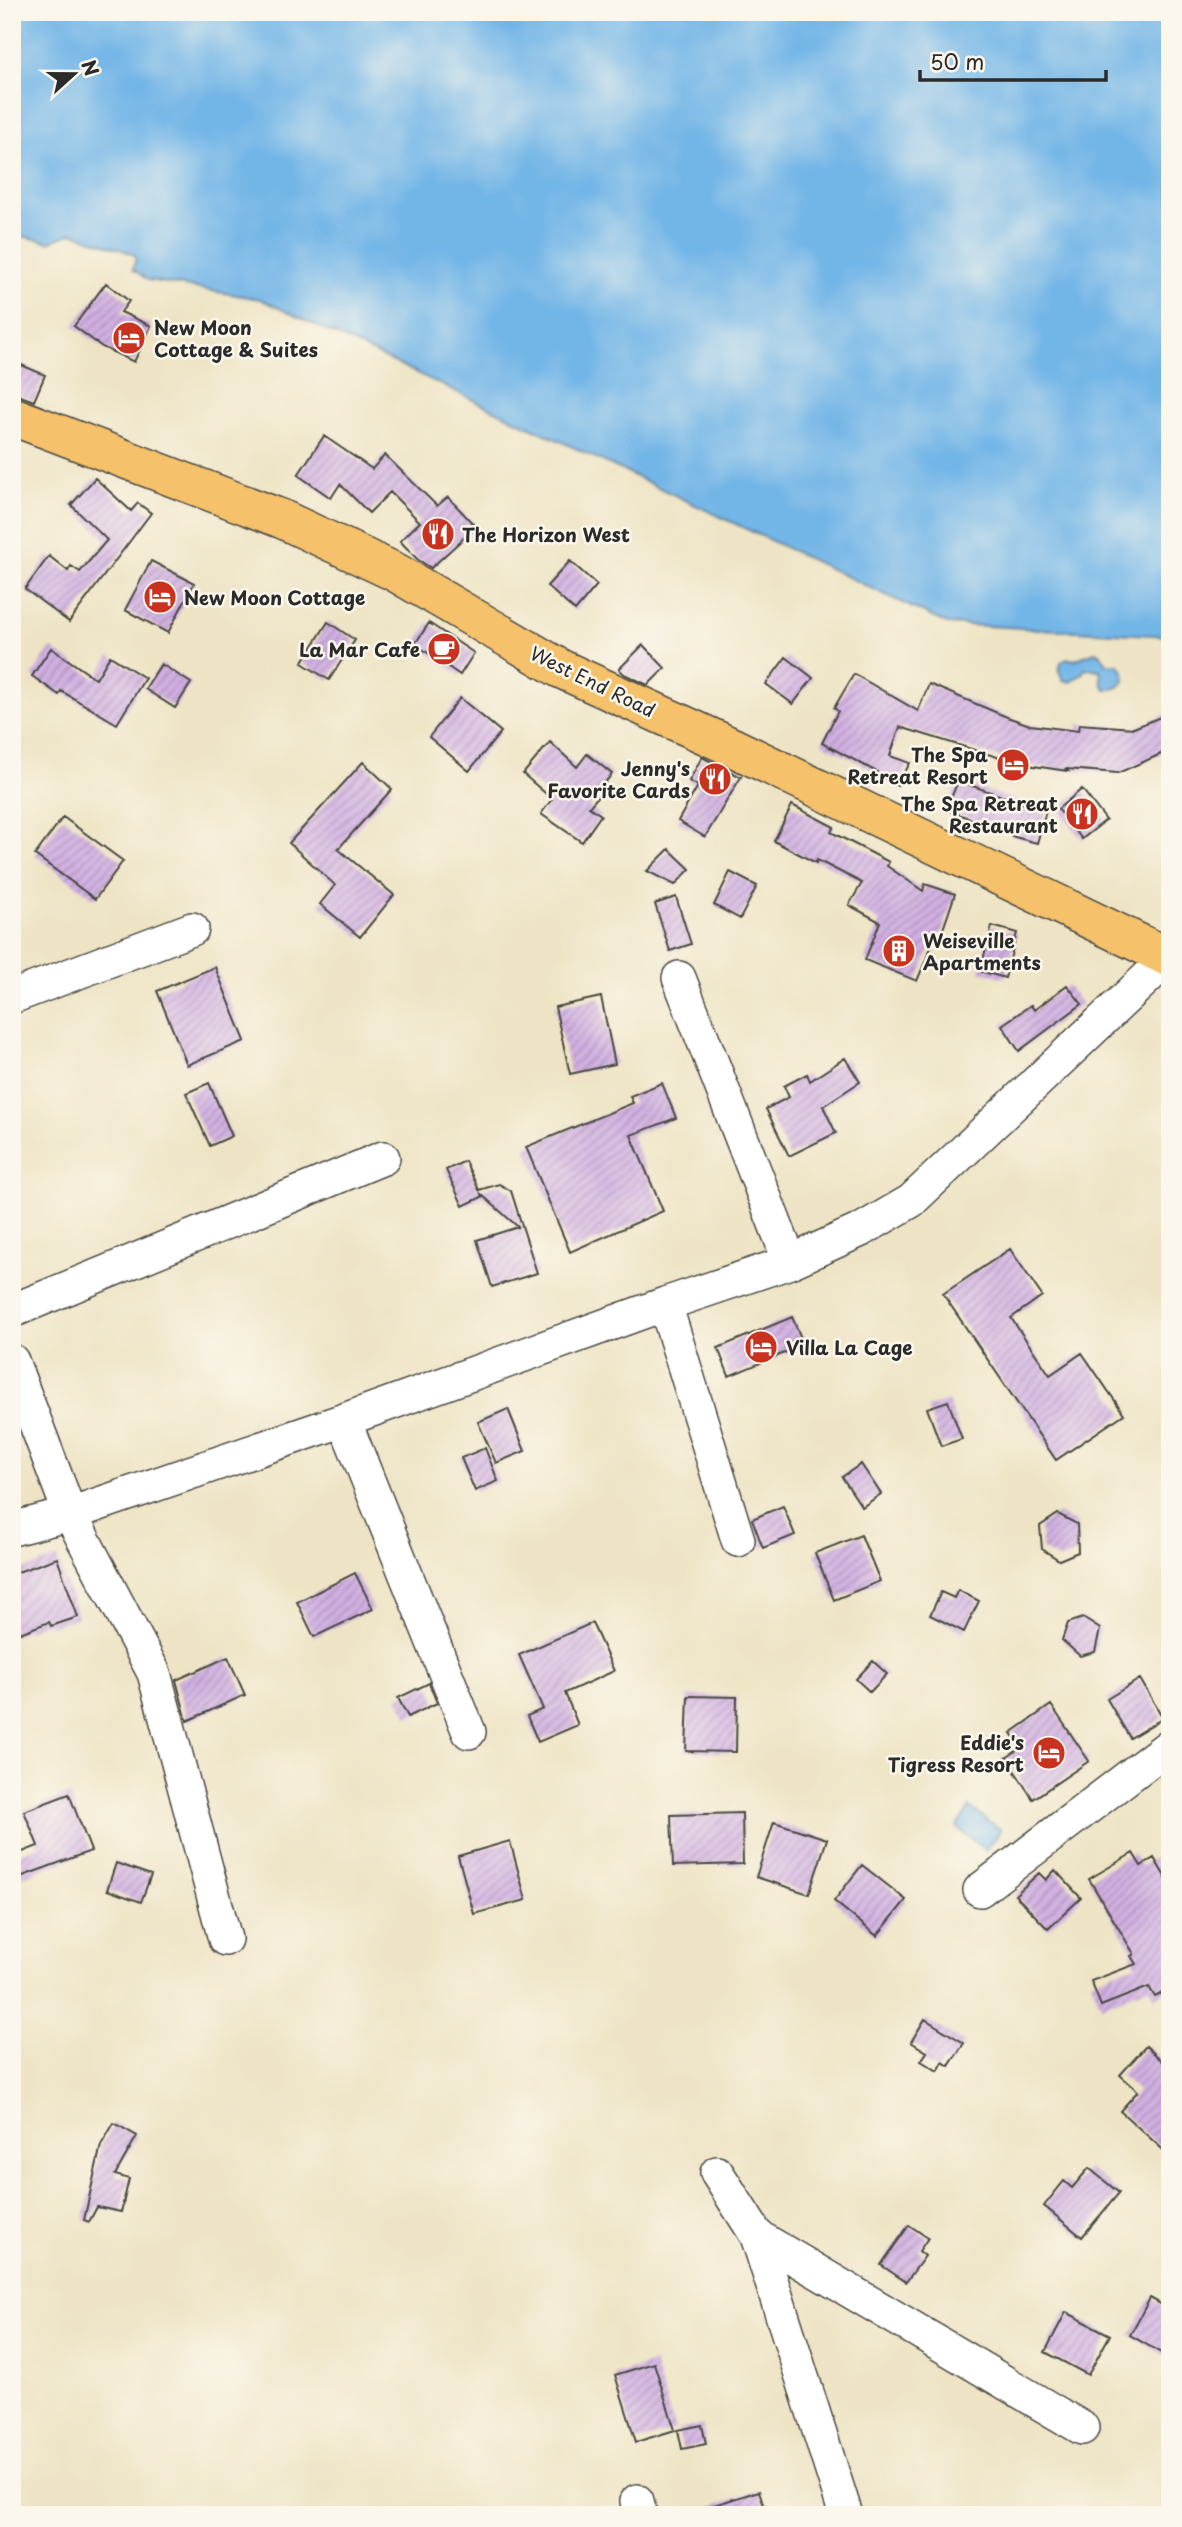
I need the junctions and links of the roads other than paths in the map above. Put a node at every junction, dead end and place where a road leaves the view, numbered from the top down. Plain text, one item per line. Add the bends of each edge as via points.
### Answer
1 (12, 416) edge
2 (192, 929) dead end
3 (1169, 958) edge
4 (679, 978) dead end
5 (12, 997) edge
6 (383, 1158) dead end
7 (790, 1262) junction
8 (664, 1304) junction
9 (12, 1311) edge
10 (12, 1361) edge
11 (344, 1420) junction
12 (70, 1514) junction
13 (12, 1529) edge
14 (738, 1540) dead end
15 (469, 1732) dead end
16 (1170, 1745) edge
17 (980, 1890) dead end
18 (225, 1939) dead end
19 (718, 2173) dead end
20 (757, 2236) junction
21 (1082, 2428) dead end
22 (846, 2515) edge

1 - 3 main road, West End Road via 282,519 395,572 561,669
2 - 5 street
3 - 7 street via 911,1201
4 - 7 street
6 - 9 street
7 - 8 street
8 - 11 street
8 - 14 street
10 - 12 street
11 - 12 street
11 - 15 street
12 - 13 street
12 - 18 street via 154,1673
16 - 17 street
19 - 20 street
20 - 21 street
20 - 22 street

